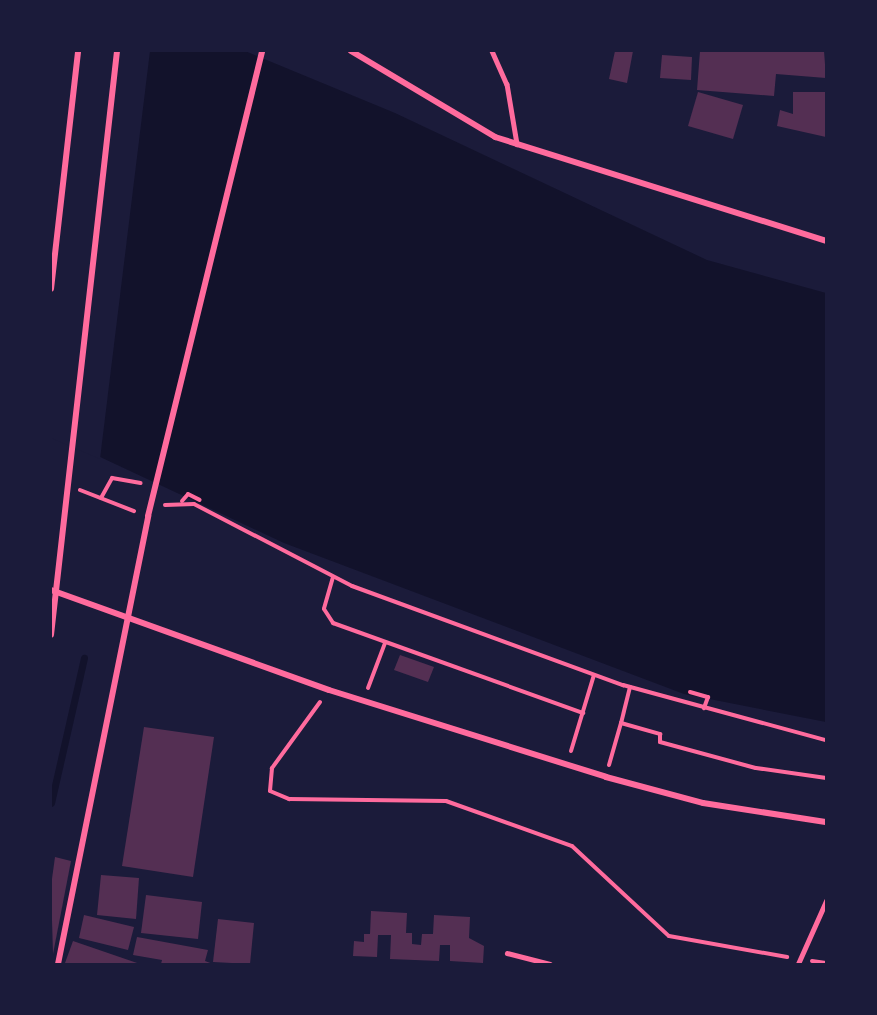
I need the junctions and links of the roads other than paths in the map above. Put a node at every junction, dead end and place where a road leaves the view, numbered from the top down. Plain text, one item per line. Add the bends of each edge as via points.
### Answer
1 (78, 51) edge
2 (117, 51) edge
3 (262, 51) edge
4 (351, 51) edge
5 (492, 51) edge
6 (517, 144) junction
7 (826, 234) edge
8 (825, 241) edge
9 (51, 289) edge
10 (54, 591) edge
11 (125, 617) junction
12 (51, 635) edge
13 (826, 822) edge
14 (826, 901) edge
15 (507, 953) dead end
16 (798, 962) edge
17 (58, 964) edge
18 (550, 964) edge

1 - 9 street
2 - 10 street
3 - 11 street
4 - 6 street via 495,136
5 - 6 lane via 507,84
6 - 8 street
7 - 8 street
10 - 11 street
10 - 12 street
11 - 13 street via 329,690 606,777 703,803
11 - 17 street
14 - 16 lane
15 - 18 lane

